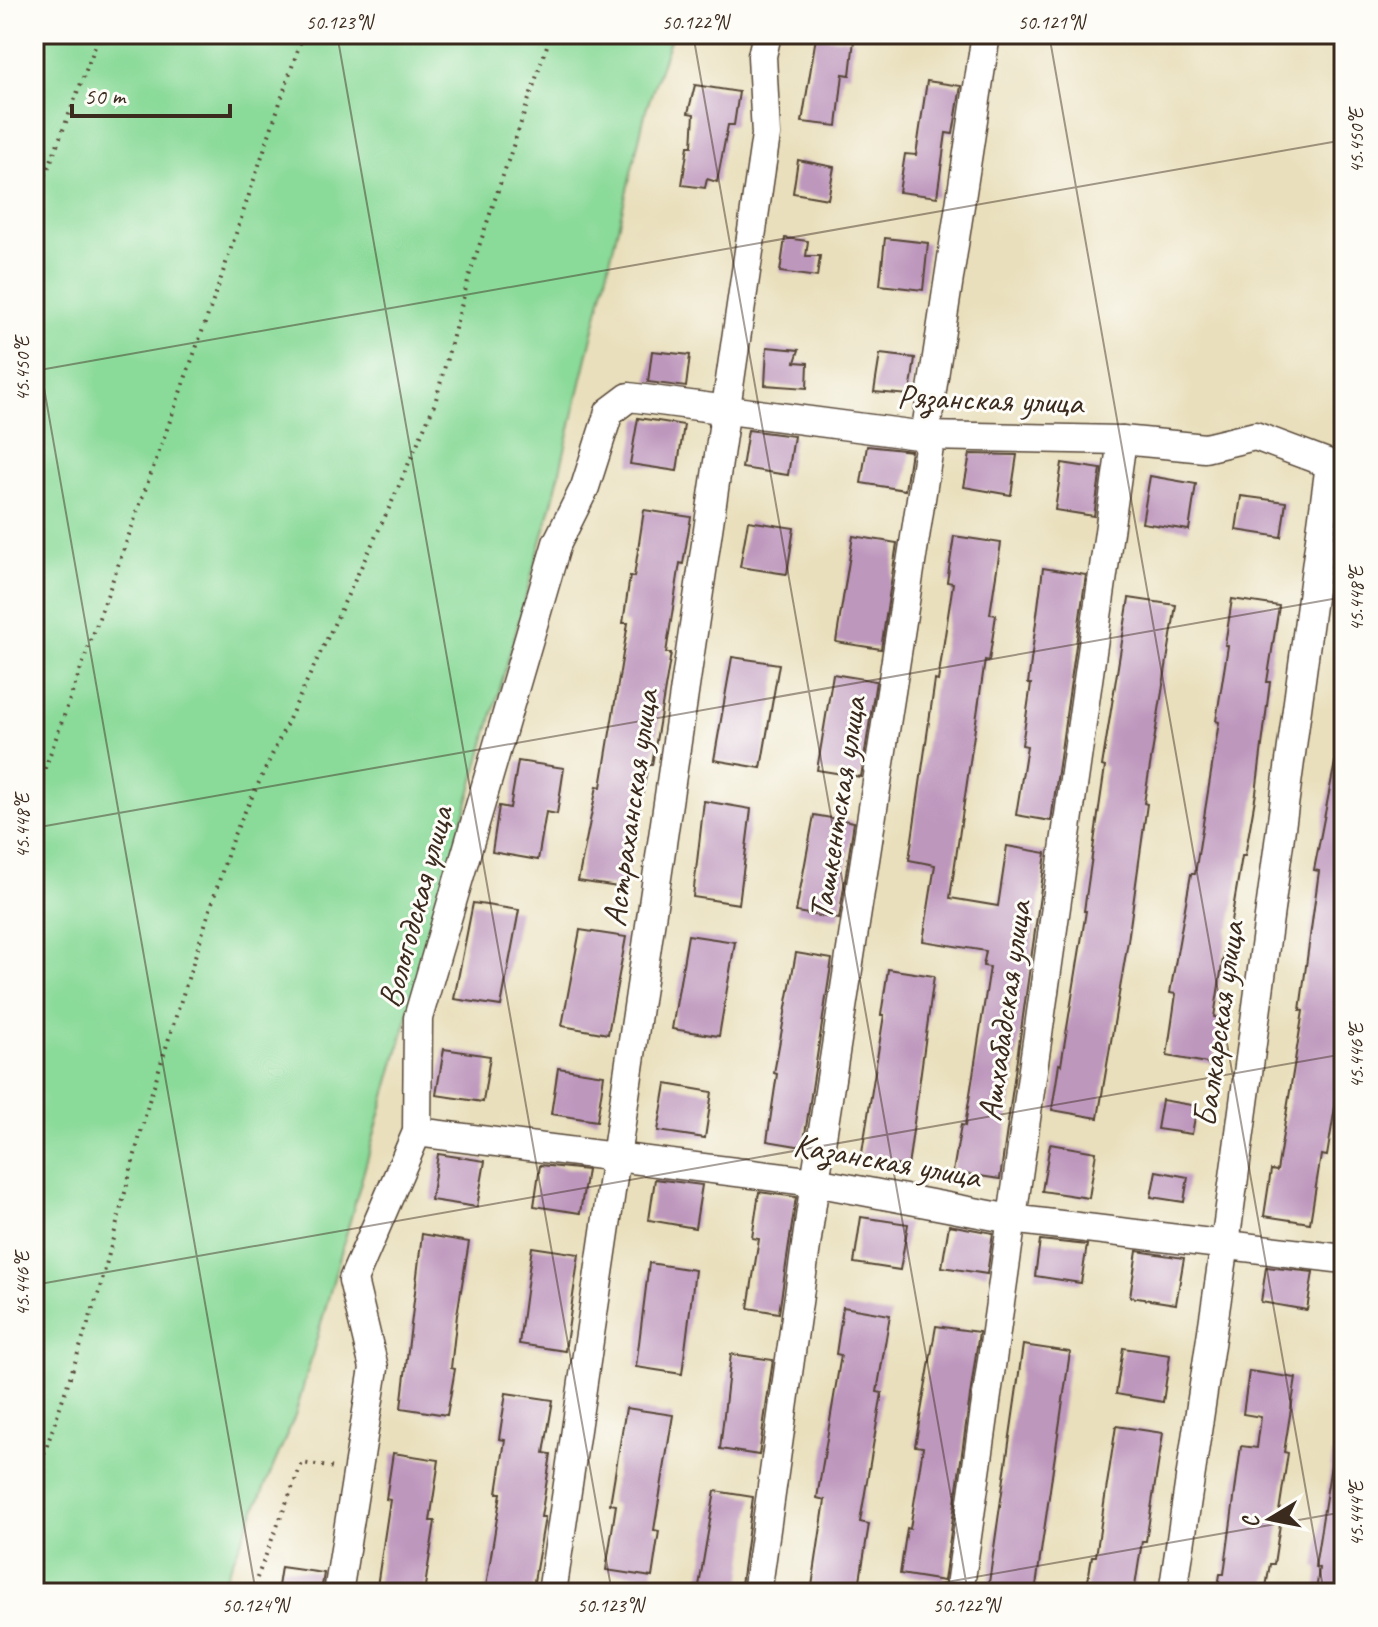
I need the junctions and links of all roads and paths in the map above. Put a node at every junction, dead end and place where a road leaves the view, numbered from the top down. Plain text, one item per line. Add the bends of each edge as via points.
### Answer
1 (100, 34) edge
2 (303, 34) edge
3 (551, 34) edge
4 (767, 34) edge
5 (986, 34) edge
6 (34, 205) edge
7 (629, 397) joint
8 (724, 409) junction
9 (925, 436) junction
10 (1122, 440) junction
11 (1337, 465) edge
12 (34, 799) edge
13 (417, 1132) junction
14 (616, 1156) junction
15 (815, 1182) junction
16 (1011, 1219) junction
17 (1225, 1244) junction
18 (1344, 1259) edge
19 (358, 1471) junction
20 (34, 1484) edge
21 (251, 1593) edge
22 (338, 1593) edge
23 (552, 1593) edge
24 (757, 1593) edge
25 (959, 1593) edge
26 (1173, 1593) edge

1 - 6 path
2 - 12 path
3 - 20 path via 470,273 435,403 233,837 149,1101 100,1288
4 - 8 street, Астраханская улица via 762,56 766,135
5 - 9 street, Ташкентская улица
7 - 8 street, Рязанская улица
7 - 13 street, Вологодская улица via 609,412 585,487 557,543 422,1003
8 - 9 street, Рязанская улица
8 - 14 street, Астраханская улица
9 - 10 street, Рязанская улица
9 - 15 street, Ташкентская улица via 929,447
10 - 11 street, Рязанская улица via 1205,448 1255,436
10 - 16 street, Ашхабадская улица
11 - 17 street, Балкарская улица
13 - 14 street, Казанская улица
13 - 19 street, Вологодская улица via 353,1280 374,1368
14 - 15 street, Казанская улица
14 - 23 street, Астраханская улица
15 - 16 street, Казанская улица
15 - 24 street, Ташкентская улица
16 - 17 street, Казанская улица
16 - 25 street, Ашхабадская улица
17 - 18 street, Казанская улица
17 - 26 street, Балкарская улица
19 - 21 path via 302,1463
19 - 22 street, Вологодская улица

